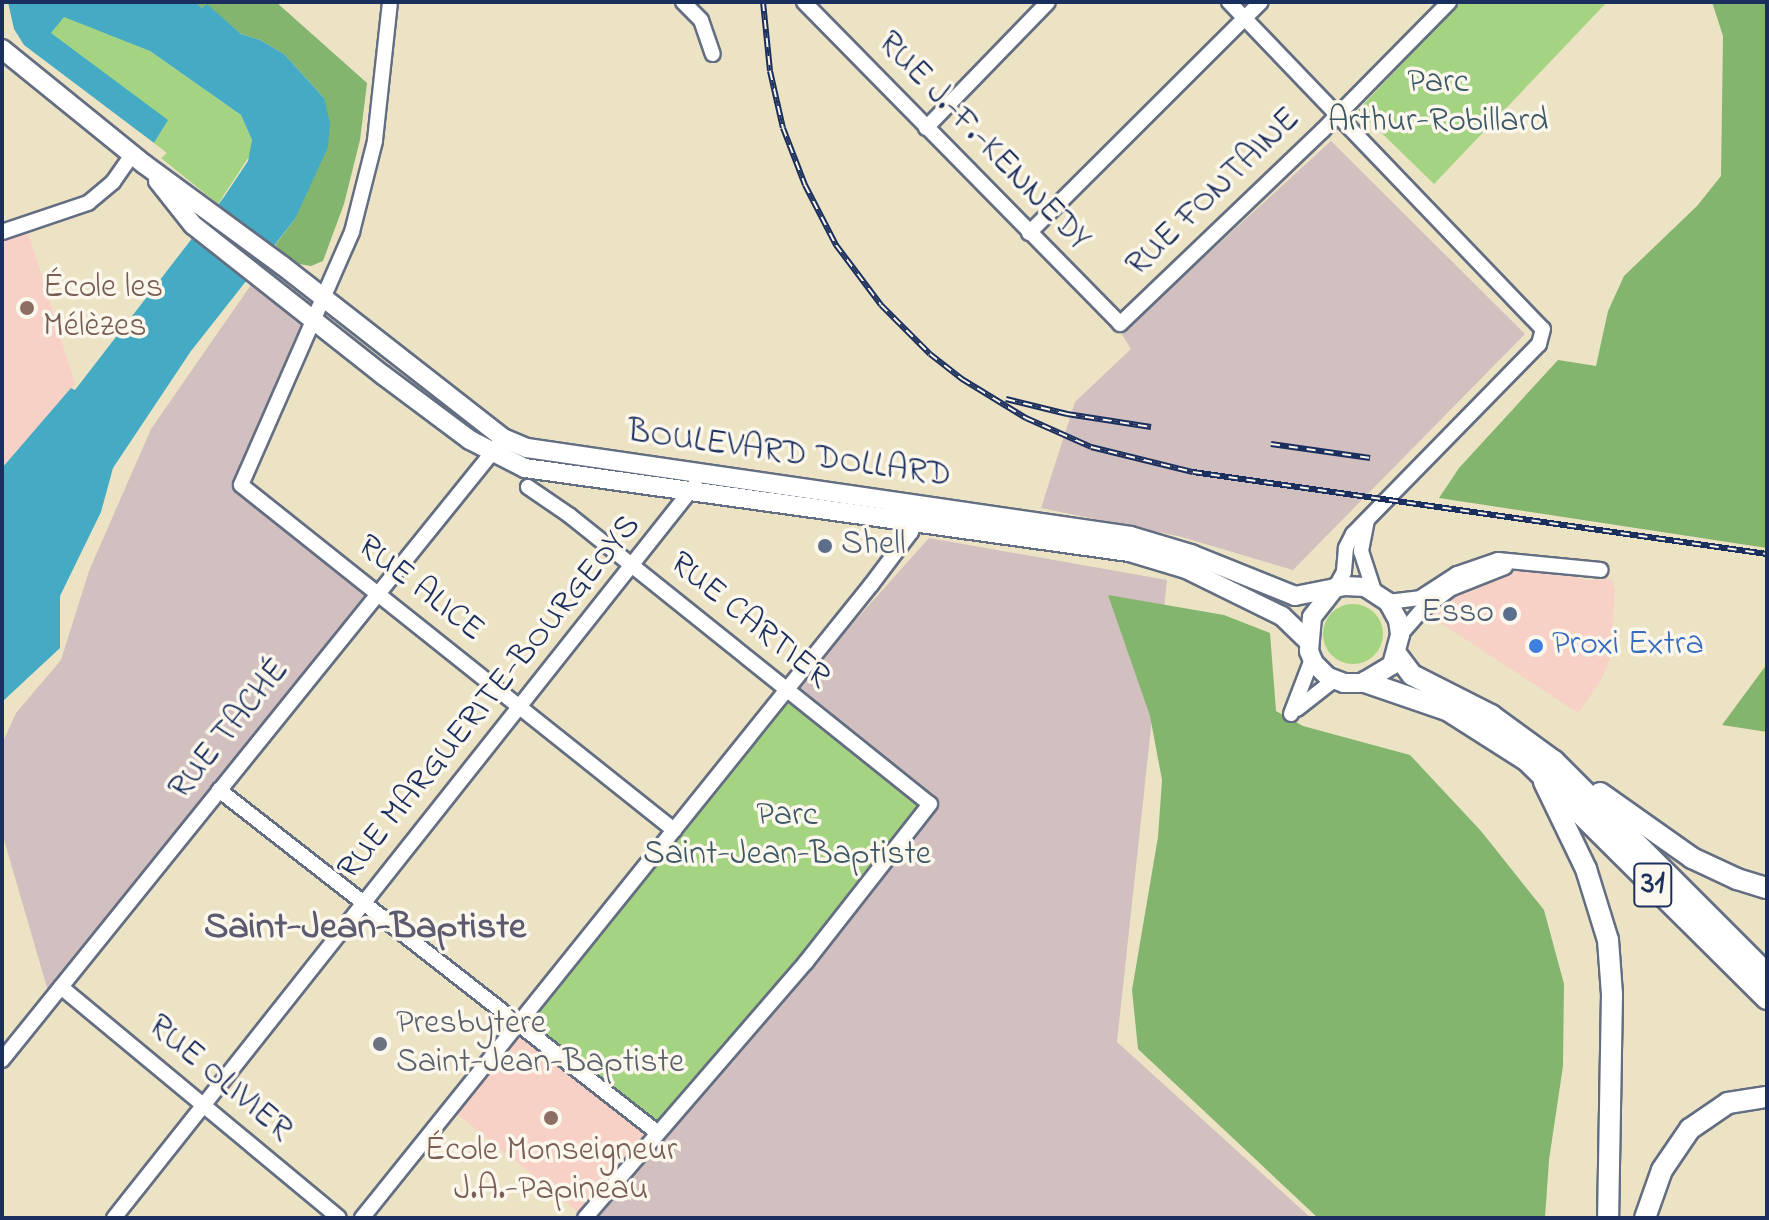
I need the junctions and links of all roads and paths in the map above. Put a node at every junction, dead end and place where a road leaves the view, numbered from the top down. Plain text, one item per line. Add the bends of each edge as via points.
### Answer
1 (390, 2) edge
2 (683, 2) edge
3 (804, 2) edge
4 (1048, 2) edge
5 (1229, 2) edge
6 (1261, 2) edge
7 (1449, 2) edge
8 (1245, 18) junction
9 (2, 49) edge
10 (713, 54) dead end
11 (1339, 114) junction
12 (926, 128) junction
13 (138, 159) junction
14 (2, 232) edge
15 (1029, 233) junction
16 (322, 297) junction
17 (313, 319) junction
18 (1120, 324) joint
19 (497, 446) junction
20 (695, 482) junction
21 (528, 487) dead end
22 (917, 513) junction
23 (1367, 520) junction
24 (1530, 562) junction
25 (633, 567) junction
26 (1601, 570) dead end
27 (1335, 588) junction
28 (379, 594) junction
29 (1381, 596) junction
30 (1308, 641) junction
31 (1398, 645) junction
32 (1312, 659) junction
33 (1334, 680) junction
34 (1365, 682) junction
35 (787, 690) junction
36 (521, 707) junction
37 (1547, 766) junction
38 (219, 790) junction
39 (674, 830) junction
40 (1767, 888) edge
41 (365, 904) junction
42 (1767, 974) edge
43 (61, 987) junction
44 (1767, 999) edge
45 (518, 1023) junction
46 (2, 1060) edge
47 (1767, 1097) edge
48 (204, 1106) junction
49 (658, 1133) junction
50 (114, 1218) edge
51 (339, 1218) edge
52 (362, 1218) edge
53 (585, 1218) edge
54 (1608, 1218) edge
55 (1645, 1218) edge

1 - 16 street via 375,141 352,232
2 - 10 street via 701,20
3 - 12 street, RUE J.-F.-KENNEDY
4 - 12 street
5 - 8 street
6 - 8 street
7 - 11 street, RUE FONTAINE
8 - 11 street
8 - 15 street
9 - 13 main road
11 - 18 street, RUE FONTAINE
11 - 23 street via 1543,329 1539,344
12 - 15 street, RUE J.-F.-KENNEDY
13 - 14 street via 88,203
13 - 16 main road, BOULEVARD DOLLARD
13 - 17 main road, BOULEVARD DOLLARD via 193,225
15 - 18 street, RUE J.-F.-KENNEDY
16 - 17 street
16 - 19 main road, BOULEVARD DOLLARD
17 - 19 main road, BOULEVARD DOLLARD
17 - 28 street, RUE ALICE via 241,485
19 - 20 main road, BOULEVARD DOLLARD via 525,468
19 - 28 street, RUE TACHÉ
20 - 22 main road, BOULEVARD DOLLARD
20 - 25 street, RUE MARGUERITE-BOURGEOYS
21 - 25 street, RUE CARTIER
22 - 27 main road, BOULEVARD DOLLARD via 1145,539 1207,559 1287,595
22 - 30 main road, BOULEVARD DOLLARD via 1164,561 1282,616
22 - 35 street via 879,574
23 - 27 street via 1349,539 1344,572
23 - 29 street via 1361,551
24 - 26 street
24 - 29 street via 1483,563 1420,598
24 - 31 street via 1461,583 1421,611
25 - 35 street, RUE CARTIER
25 - 36 street, RUE MARGUERITE-BOURGEOYS
27 - 29 main road via 1355,585
27 - 30 main road via 1312,617
28 - 36 street, RUE ALICE
28 - 38 street, RUE TACHÉ
29 - 31 main road via 1398,620
30 - 32 main road
31 - 34 main road via 1390,668
31 - 37 highway, 31 via 1418,679 1491,715
32 - 33 main road
32 - 33 street via 1291,714
33 - 34 main road
34 - 37 highway, 31 via 1447,710
35 - 39 street
35 - 49 street, RUE CARTIER via 930,804 806,962
36 - 39 street, RUE ALICE
36 - 41 street, RUE MARGUERITE-BOURGEOYS
37 - 40 highway via 1692,858
37 - 42 highway, 31
37 - 44 highway, 31
37 - 54 highway via 1608,940
38 - 41 street
38 - 43 street, RUE TACHÉ
39 - 45 street
41 - 45 street
41 - 48 street, RUE MARGUERITE-BOURGEOYS
43 - 46 street, RUE TACHÉ
43 - 48 street, RUE OLIVIER
45 - 49 street
45 - 52 street
47 - 55 highway via 1728,1103 1690,1129 1662,1170
48 - 50 street, RUE MARGUERITE-BOURGEOYS
48 - 51 street, RUE OLIVIER
49 - 53 street

